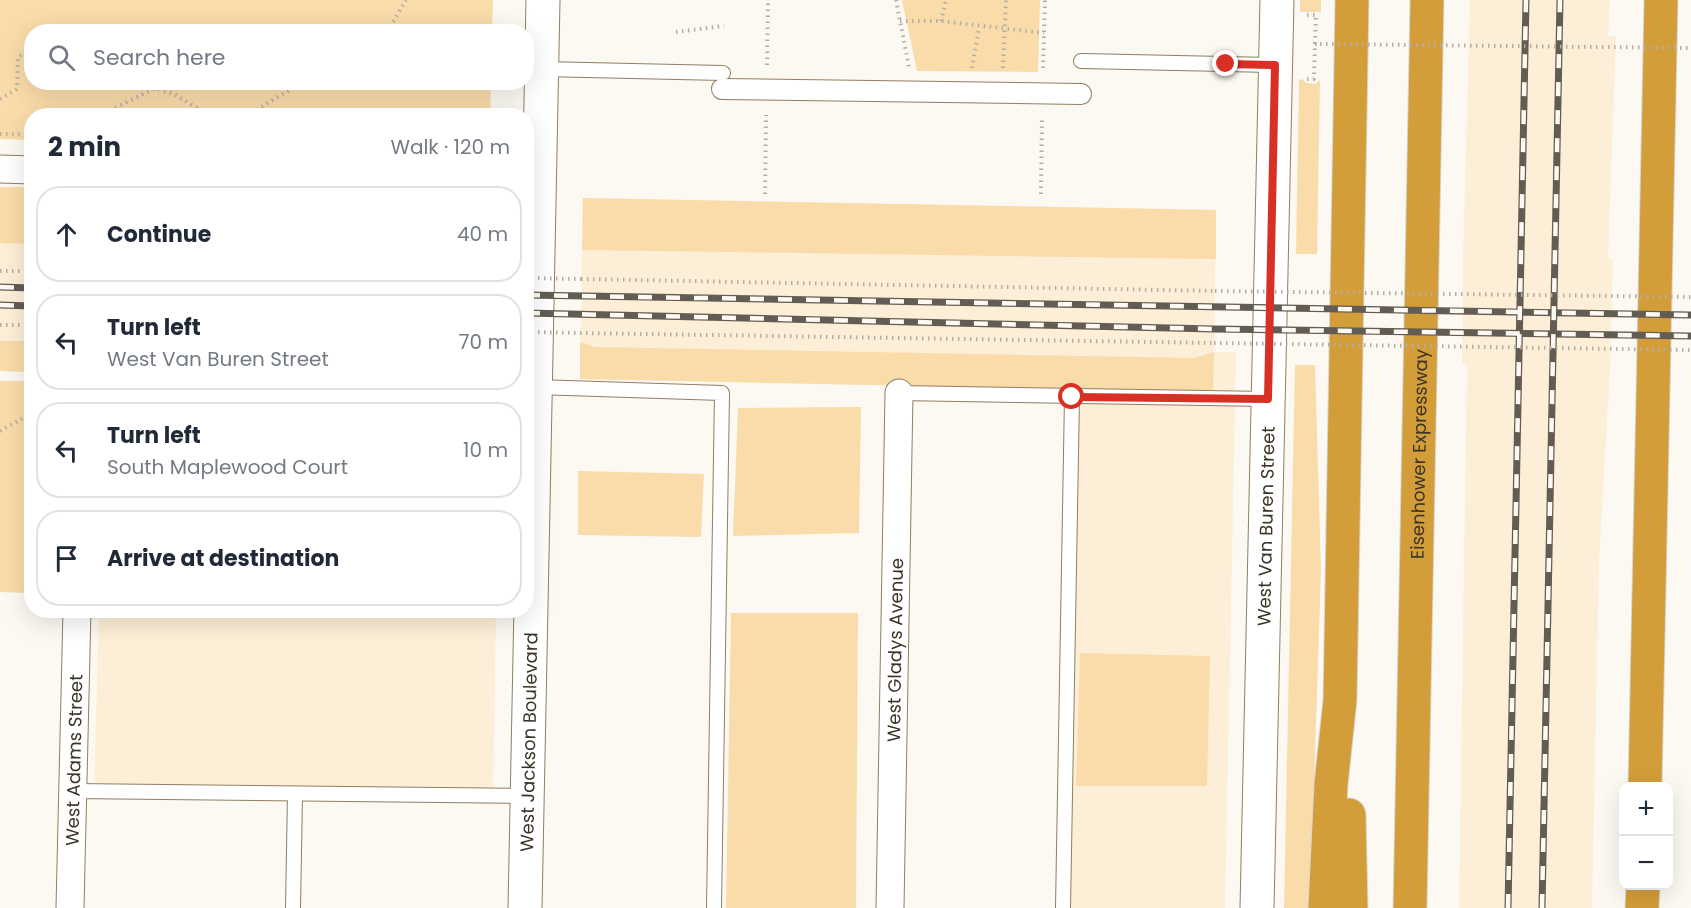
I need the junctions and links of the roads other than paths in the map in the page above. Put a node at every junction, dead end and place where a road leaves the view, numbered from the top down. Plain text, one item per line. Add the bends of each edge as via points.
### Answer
1 (543, 0) edge
2 (1277, 0) edge
3 (1352, 0) edge
4 (1427, 0) edge
5 (1660, 0) edge
6 (1082, 61) dead end
7 (1275, 65) junction
8 (541, 69) junction
9 (723, 81) joint
10 (1081, 94) dead end
11 (534, 164) edge
12 (0, 169) edge
13 (24, 170) edge
14 (534, 248) edge
15 (536, 387) junction
16 (899, 393) joint
17 (1072, 397) junction
18 (1268, 399) junction
19 (534, 478) edge
20 (77, 618) edge
21 (531, 618) edge
22 (1340, 699) junction
23 (1645, 782) edge
24 (72, 791) junction
25 (295, 794) junction
26 (527, 796) junction
27 (1643, 890) edge
28 (70, 908) edge
29 (293, 908) edge
30 (525, 908) edge
31 (714, 908) edge
32 (890, 908) edge
33 (1063, 908) edge
34 (1257, 908) edge
35 (1325, 908) edge
36 (1351, 908) edge
37 (1410, 908) edge
38 (1642, 908) edge

1 - 8 street, West Jackson Boulevard
2 - 7 street, West Van Buren Street
3 - 22 highway
4 - 37 highway, Eisenhower Expressway
5 - 23 highway
6 - 7 lane
7 - 18 street, West Van Buren Street
8 - 9 lane
8 - 11 street, West Jackson Boulevard
9 - 10 street via 914,91
12 - 13 street
14 - 15 street, West Jackson Boulevard
15 - 19 street, West Jackson Boulevard
15 - 31 lane via 722,393
16 - 17 lane
16 - 32 street, West Gladys Avenue
17 - 18 lane
17 - 33 lane
18 - 34 street, West Van Buren Street
20 - 24 street, West Adams Street
21 - 26 street, West Jackson Boulevard
22 - 35 highway
22 - 36 highway via 1349,783
24 - 25 lane
24 - 28 street, West Adams Street
25 - 26 lane
25 - 29 lane
26 - 30 street, West Jackson Boulevard
27 - 38 highway

